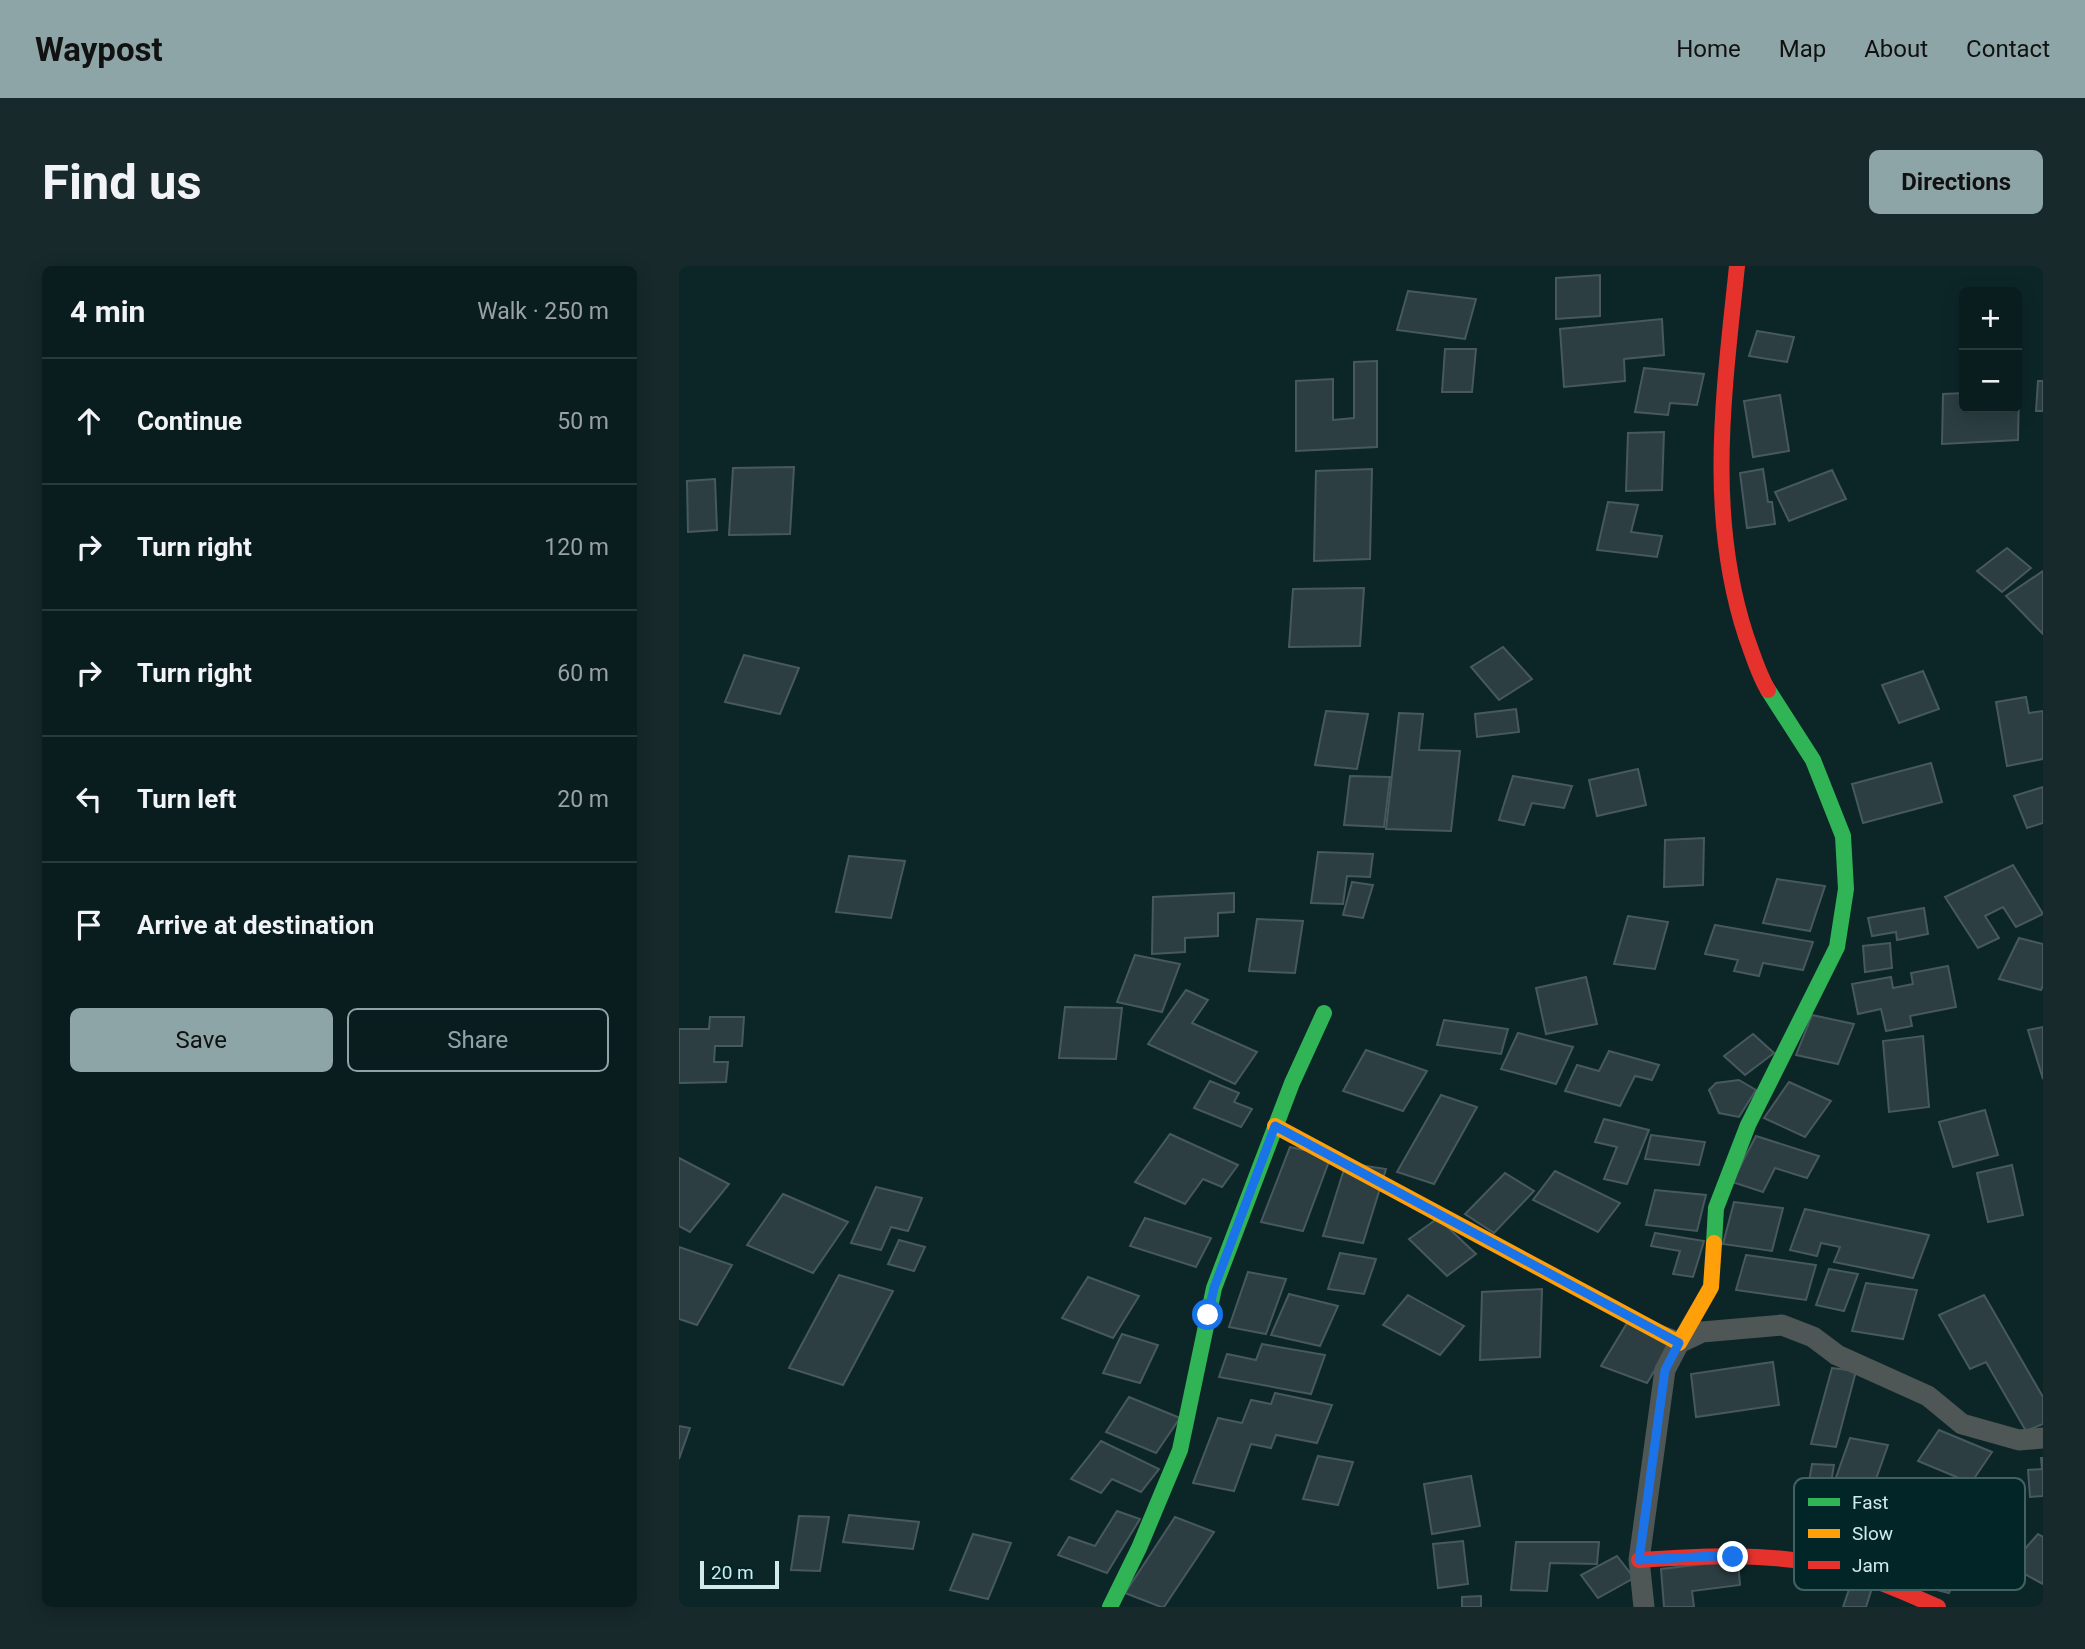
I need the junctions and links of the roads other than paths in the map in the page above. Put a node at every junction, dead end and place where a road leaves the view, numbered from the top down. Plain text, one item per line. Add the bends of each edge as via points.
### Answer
1 (1737, 266) edge
2 (1324, 1013) dead end
3 (1275, 1126) junction
4 (1679, 1343) junction
5 (2043, 1438) edge
6 (1639, 1560) junction
7 (1794, 1562) edge
8 (1900, 1590) edge
9 (1110, 1607) edge
10 (1644, 1607) edge
11 (1938, 1607) edge

1 - 4 street via 1720,488 1727,560 1760,677 1813,760 1843,836 1846,889 1837,947 1748,1125 1716,1208 1711,1287
2 - 3 street
3 - 4 street
3 - 9 street via 1214,1288 1180,1450
4 - 5 street via 1702,1332 1782,1325 1928,1396 1962,1424 2019,1440
4 - 6 street via 1665,1370
6 - 7 street via 1714,1556
6 - 10 street
8 - 11 street

